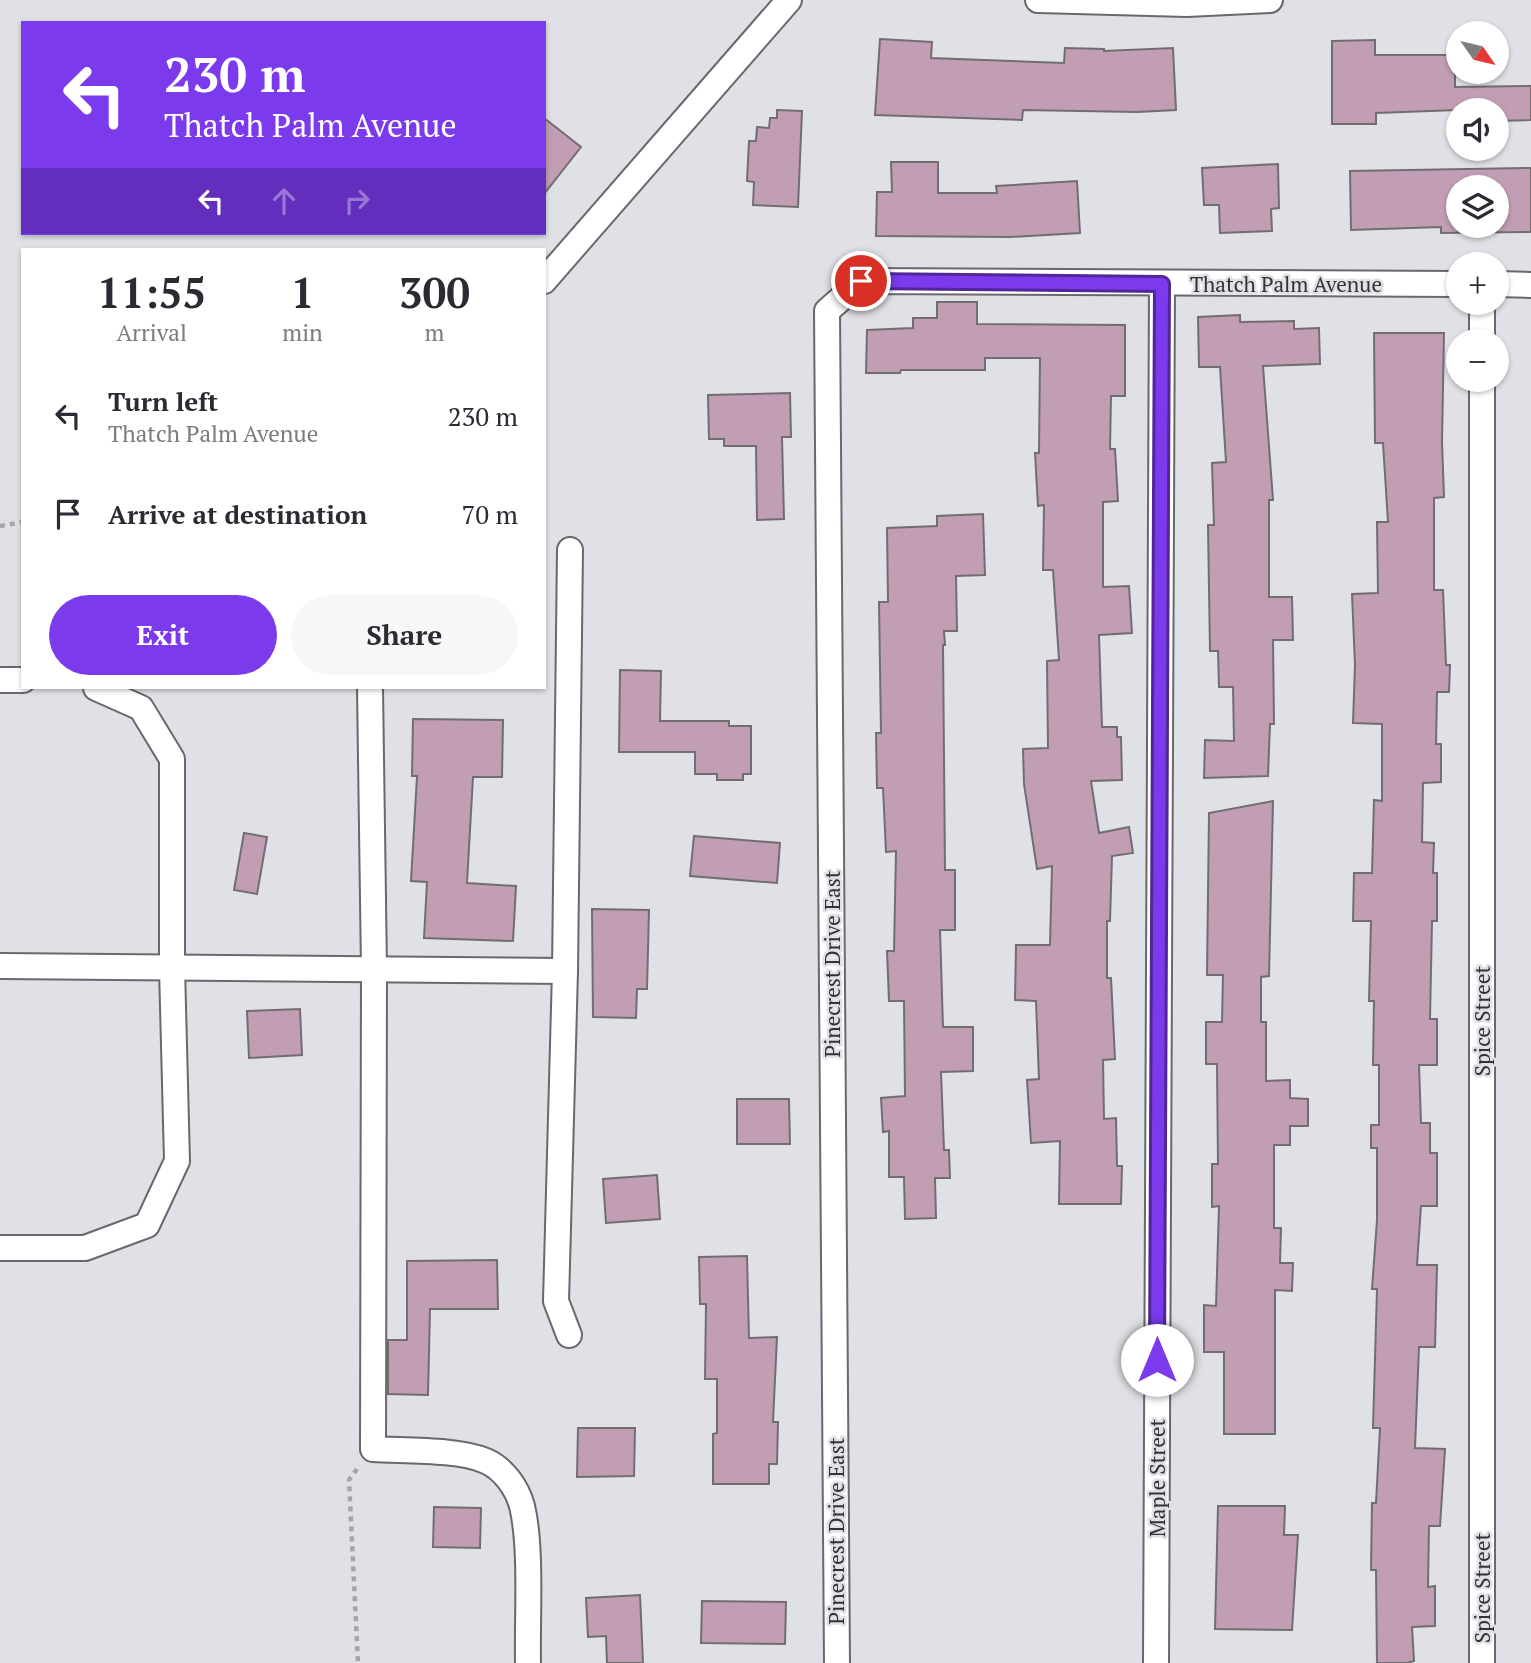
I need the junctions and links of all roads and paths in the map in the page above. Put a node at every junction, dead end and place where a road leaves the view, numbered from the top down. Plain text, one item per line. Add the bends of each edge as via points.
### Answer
1 (789, 0) edge
2 (1038, 0) edge
3 (1270, 0) edge
4 (546, 279) edge
5 (861, 281) joint
6 (1162, 284) junction
7 (1446, 284) edge
8 (1509, 284) edge
9 (1531, 285) edge
10 (1482, 392) edge
11 (21, 522) edge
12 (0, 526) edge
13 (570, 550) dead end
14 (0, 680) edge
15 (21, 680) edge
16 (98, 689) edge
17 (370, 689) edge
18 (0, 966) edge
19 (172, 968) junction
20 (374, 970) junction
21 (565, 971) junction
22 (0, 1248) edge
23 (569, 1335) dead end
24 (373, 1449) junction
25 (358, 1663) edge
26 (528, 1663) edge
27 (838, 1663) edge
28 (1156, 1663) edge
29 (1482, 1663) edge

1 - 4 street
2 - 3 street via 1173,4
5 - 6 street, Thatch Palm Avenue
5 - 27 street, Pinecrest Drive East via 827,311
6 - 7 street, Thatch Palm Avenue
6 - 28 street, Maple Street
8 - 9 street
10 - 29 street, Spice Street
11 - 12 path
13 - 21 street
14 - 15 street
16 - 19 street via 141,708 172,759
17 - 20 street
18 - 19 street
19 - 20 street
19 - 22 street via 177,1161 147,1225 85,1248
20 - 21 street
20 - 24 street
21 - 23 street via 556,1301
24 - 25 path via 349,1480
24 - 26 street via 470,1456 493,1465 513,1486 525,1531

